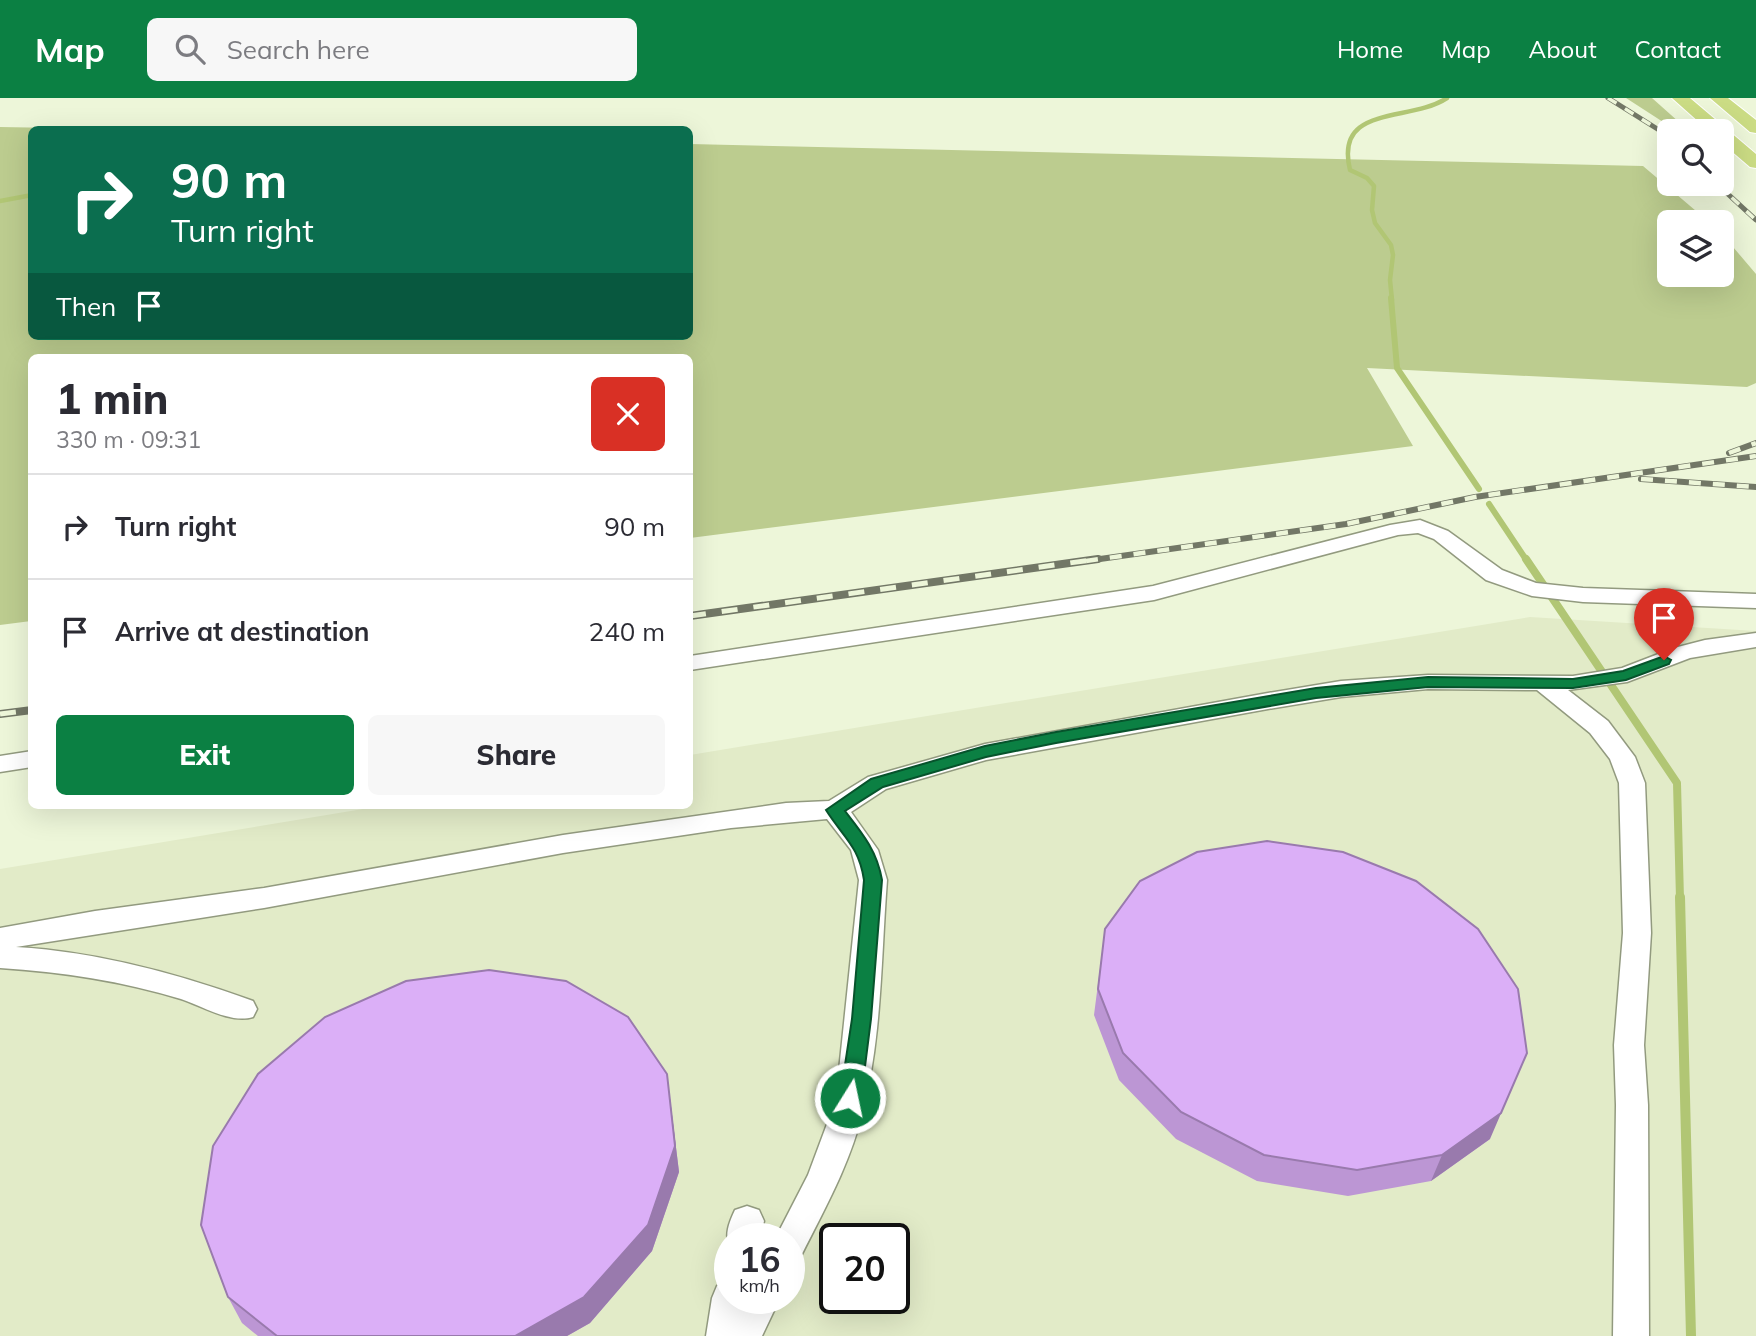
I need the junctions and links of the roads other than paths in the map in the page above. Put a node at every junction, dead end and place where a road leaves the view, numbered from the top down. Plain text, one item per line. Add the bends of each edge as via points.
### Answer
1 (1680, 98) edge
2 (1718, 98) edge
3 (1705, 119) edge
4 (1756, 128) edge
5 (1734, 144) edge
6 (1756, 163) edge
7 (1756, 601) edge
8 (1756, 640) edge
9 (693, 663) edge
10 (1543, 683) junction
11 (28, 760) edge
12 (0, 764) edge
13 (834, 810) junction
14 (0, 939) edge
15 (0, 957) edge
16 (242, 1009) dead end
17 (800, 1223) edge
18 (727, 1314) edge
19 (754, 1314) edge
20 (724, 1336) edge
21 (743, 1336) edge
22 (1631, 1336) edge

1 - 3 main road
2 - 4 main road
5 - 6 main road
7 - 9 lane via 1532,589 1494,575 1441,535 1420,526 1154,593
8 - 10 lane via 1682,653 1626,675
10 - 13 lane via 1385,684 1056,737 877,783
10 - 22 lane via 1599,727 1622,757 1632,783 1637,933 1629,1045
11 - 12 lane
13 - 14 lane via 772,813 563,844
13 - 17 lane via 863,845 873,880 862,1019 846,1116
15 - 16 lane via 43,959 150,977
18 - 20 lane
19 - 21 lane

